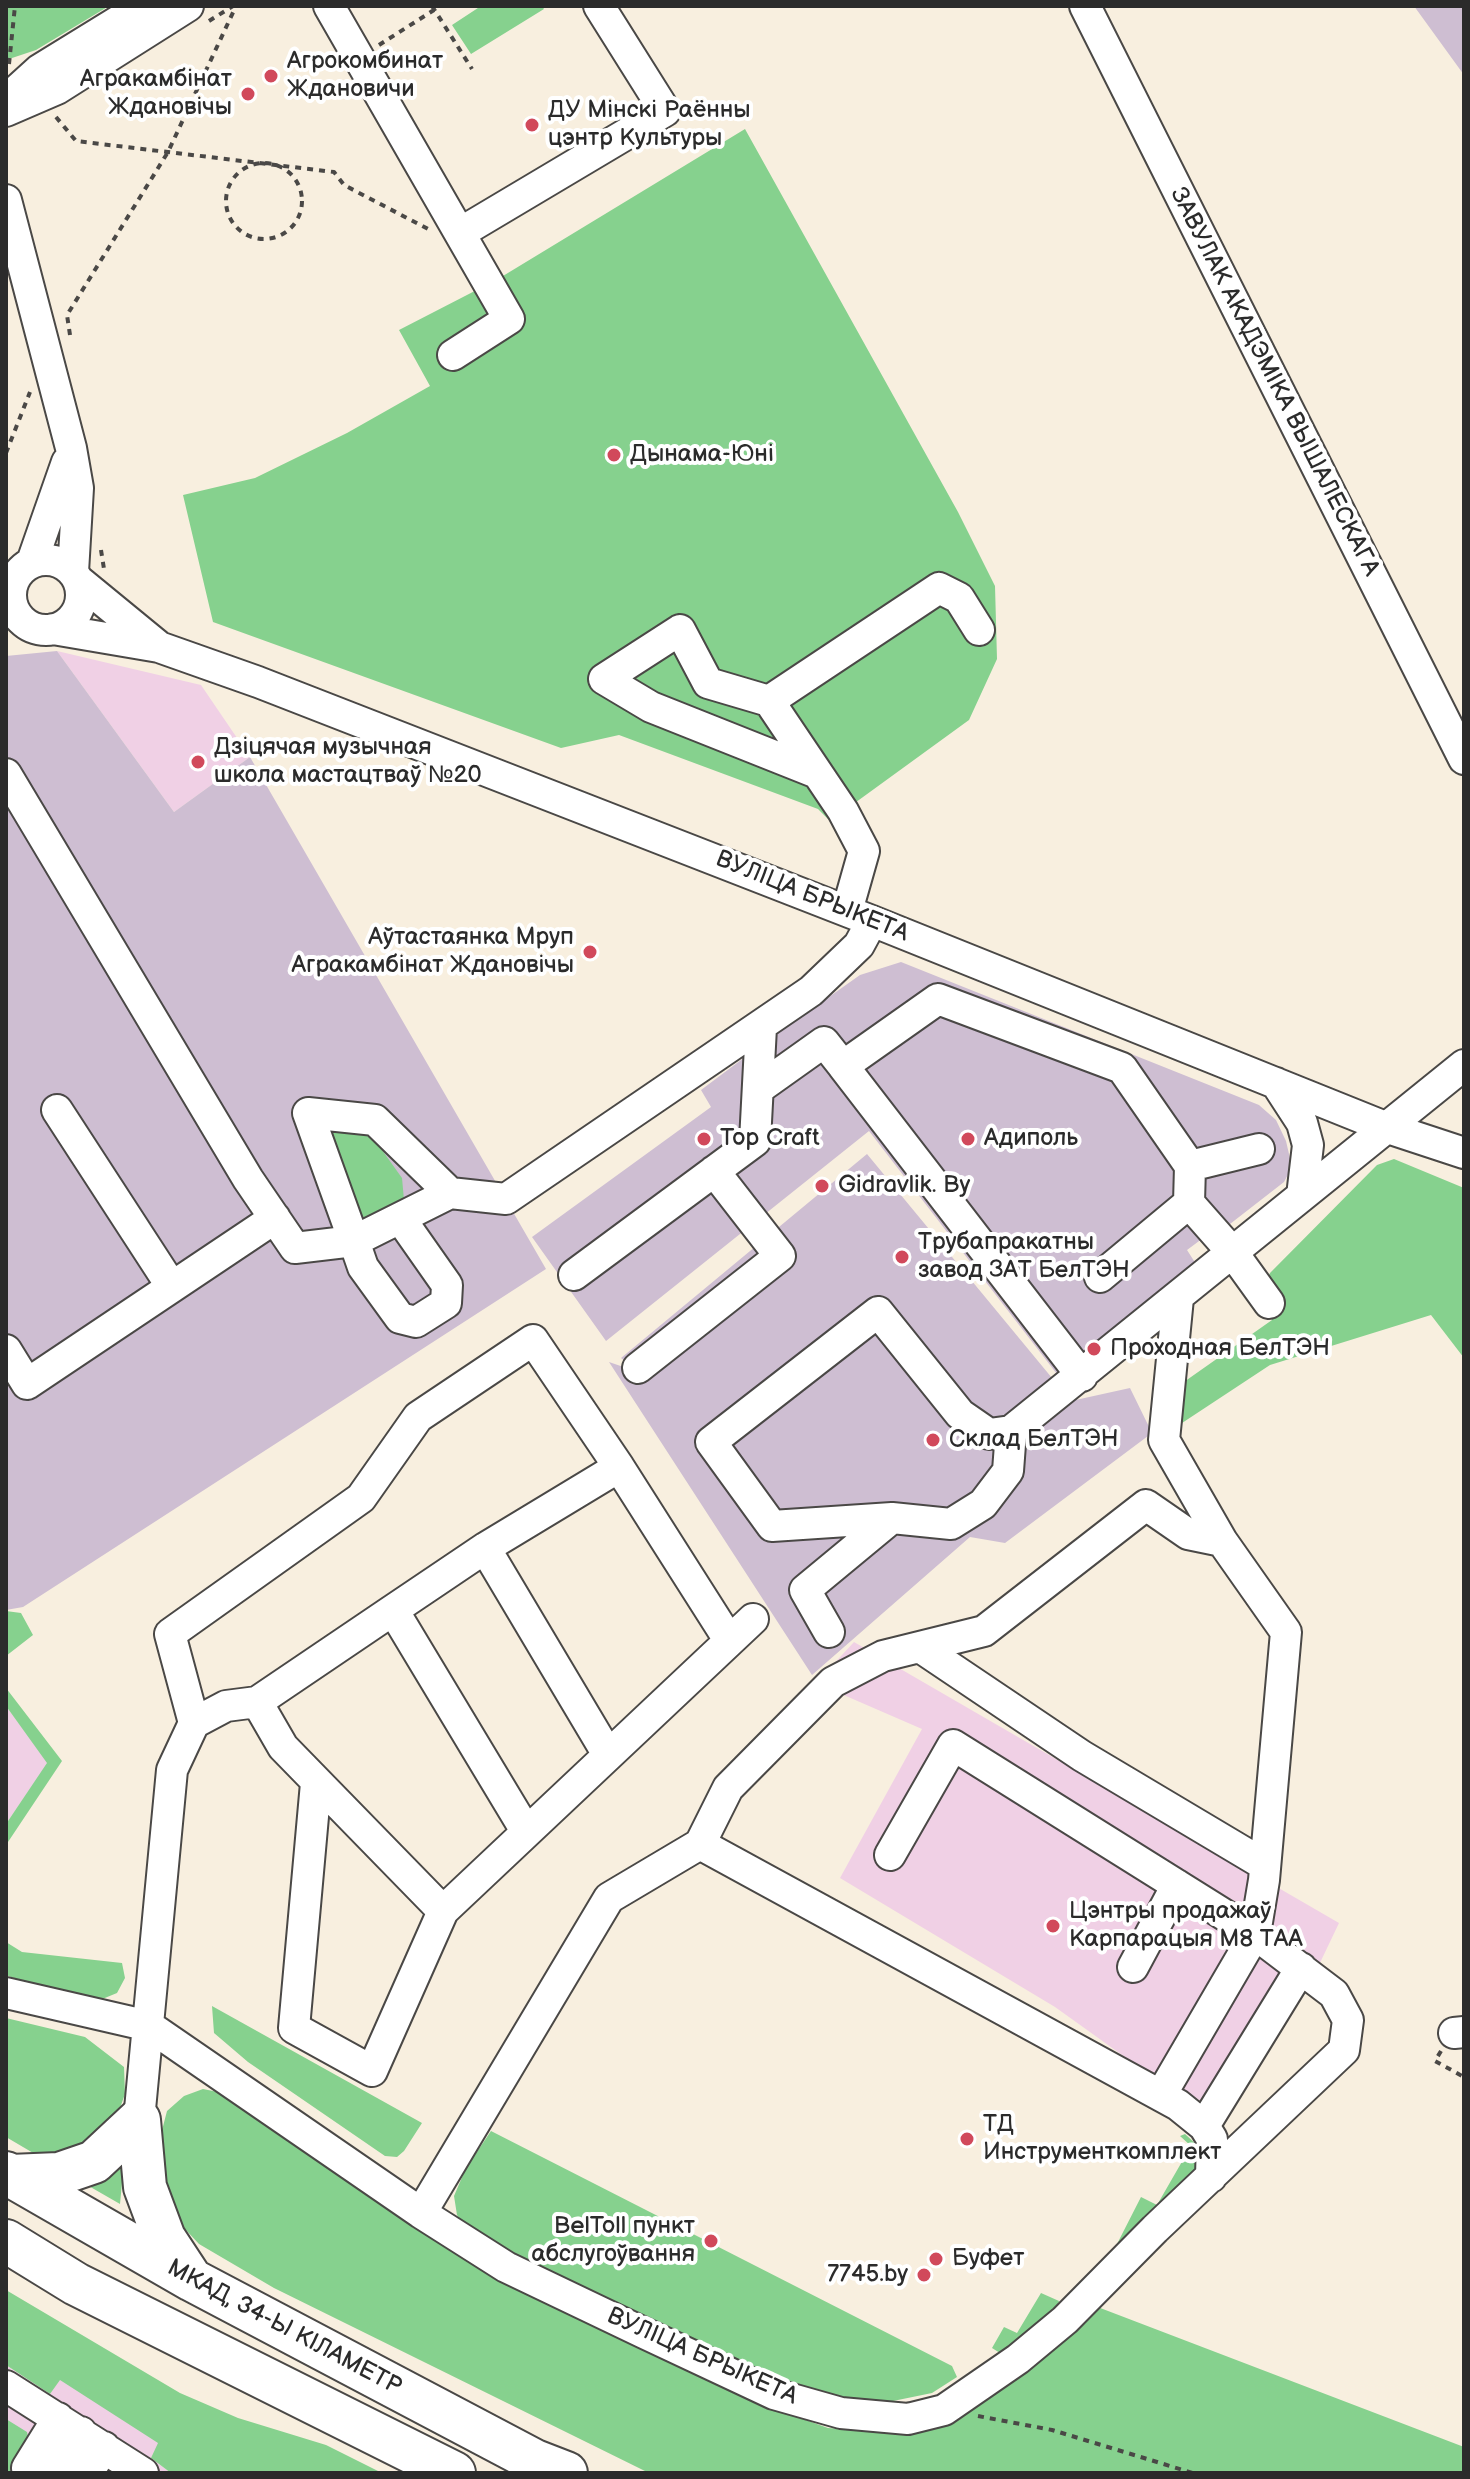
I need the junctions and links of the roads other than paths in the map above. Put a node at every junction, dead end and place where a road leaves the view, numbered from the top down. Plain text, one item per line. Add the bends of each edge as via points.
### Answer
1 (143, 6) edge
2 (188, 6) edge
3 (329, 6) edge
4 (599, 6) edge
5 (1085, 6) edge
6 (6, 100) edge
7 (6, 111) edge
8 (6, 200) edge
9 (446, 232) junction
10 (12, 243) edge
11 (453, 355) dead end
12 (71, 448) junction
13 (18, 575) edge
14 (85, 576) junction
15 (29, 627) edge
16 (979, 630) dead end
17 (159, 647) junction
18 (769, 701) junction
19 (1464, 759) edge
20 (817, 773) junction
21 (6, 774) edge
22 (860, 916) junction
23 (761, 1027) junction
24 (1464, 1065) edge
25 (843, 1066) junction
26 (1276, 1083) junction
27 (758, 1089) junction
28 (57, 1110) dead end
29 (1385, 1127) junction
30 (1259, 1149) dead end
31 (1464, 1153) edge
32 (1190, 1166) junction
33 (714, 1171) junction
34 (450, 1193) junction
35 (1302, 1196) junction
36 (1189, 1203) junction
37 (275, 1218) junction
38 (400, 1218) junction
39 (354, 1241) junction
40 (1233, 1253) junction
41 (574, 1275) dead end
42 (1100, 1277) dead end
43 (172, 1287) junction
44 (1178, 1298) junction
45 (1269, 1303) dead end
46 (6, 1350) edge
47 (638, 1368) dead end
48 (1082, 1376) junction
49 (17, 1390) edge
50 (1011, 1431) junction
51 (619, 1467) junction
52 (892, 1518) junction
53 (1222, 1541) junction
54 (485, 1548) junction
55 (393, 1610) junction
56 (753, 1619) dead end
57 (829, 1632) dead end
58 (729, 1640) junction
59 (920, 1647) junction
60 (257, 1702) junction
61 (194, 1723) junction
62 (607, 1753) junction
63 (316, 1783) junction
64 (526, 1831) junction
65 (700, 1844) junction
66 (890, 1855) dead end
67 (1265, 1865) junction
68 (1177, 1885) junction
69 (443, 1911) junction
70 (1255, 1934) junction
71 (1133, 1967) dead end
72 (1301, 1968) junction
73 (6, 1993) edge
74 (149, 2026) junction
75 (1161, 2095) junction
76 (139, 2120) junction
77 (1204, 2126) junction
78 (8, 2174) edge
79 (1211, 2177) junction
80 (421, 2213) junction
81 (6, 2241) edge
82 (192, 2280) junction
83 (6, 2386) edge
84 (81, 2433) junction
85 (41, 2471) edge
86 (88, 2473) edge
87 (143, 2473) edge
88 (454, 2473) edge
89 (566, 2473) edge

1 - 6 street via 39,70
2 - 7 street via 57,89
3 - 9 street via 361,57
4 - 9 street via 665,111
5 - 19 street, ЗАВУЛАК АКАДЭМІКА ВЫШАЛЕСКАГА
8 - 10 street
9 - 11 street via 509,319
10 - 12 street
12 - 13 street
12 - 14 street
13 - 14 street via 54,560
13 - 15 street via 12,604
14 - 15 street via 73,616
14 - 17 street, ВУЛІЦА БРЫКЕТА
15 - 17 street, ВУЛІЦА БРЫКЕТА
16 - 18 street via 959,598 939,588
17 - 22 street, ВУЛІЦА БРЫКЕТА
18 - 20 street
18 - 20 street via 708,683 680,630 604,679 651,707
20 - 22 street via 864,851
21 - 37 street
22 - 23 street via 859,945 811,991
22 - 26 street, ВУЛІЦА БРЫКЕТА
23 - 27 street
23 - 34 street via 506,1199
24 - 29 street
25 - 27 street via 824,1042
25 - 32 street via 938,999 1122,1068
25 - 48 street
26 - 29 street, ВУЛІЦА БРЫКЕТА
26 - 35 street via 1302,1123 1308,1145
27 - 33 street via 755,1141
28 - 43 street
29 - 31 street, ВУЛІЦА БРЫКЕТА
29 - 35 street
30 - 32 street
32 - 36 street
33 - 41 street
33 - 47 street via 780,1256
34 - 38 street
34 - 39 street via 375,1120 308,1113
35 - 40 street
36 - 40 street
36 - 42 street
37 - 39 street via 295,1248
37 - 43 street
38 - 39 street
38 - 39 street via 447,1285 446,1303 416,1322 400,1318 363,1267
40 - 44 street
40 - 45 street
43 - 49 street
44 - 48 street
44 - 53 street via 1164,1440
46 - 49 street
48 - 50 street
50 - 52 street via 1008,1471 983,1504 951,1524
50 - 52 street via 989,1434 960,1414 878,1312 711,1442 772,1526
51 - 54 street
51 - 58 street
51 - 61 street via 533,1340 418,1417 361,1498 170,1634
52 - 57 street via 805,1590
53 - 59 street via 1188,1534 1146,1505 984,1631
53 - 67 street via 1286,1632
54 - 55 street
54 - 62 street
55 - 60 street
55 - 64 street
56 - 58 street
58 - 62 street
59 - 65 street via 883,1656 833,1682 728,1788
59 - 67 street via 1082,1756
60 - 61 street via 226,1706
60 - 63 street via 283,1747
61 - 74 street via 172,1770
62 - 64 street
63 - 69 street
63 - 69 street via 294,2028 372,2071
64 - 69 street
65 - 75 street
65 - 80 street via 609,1898
66 - 68 street via 953,1745
67 - 70 street
68 - 70 street
68 - 71 street
70 - 72 street
70 - 75 street
72 - 77 street
72 - 79 street, ВУЛІЦА БРЫКЕТА via 1334,1994 1348,2020 1344,2050
73 - 74 street, ВУЛІЦА БРЫКЕТА
74 - 76 street
74 - 80 street, ВУЛІЦА БРЫКЕТА
75 - 77 street
76 - 78 highway via 94,2162 59,2174
76 - 82 highway via 145,2187 164,2238
77 - 79 street via 1212,2139
78 - 82 highway, МКАД, 34-Ы КІЛАМЕТР
79 - 80 street, ВУЛІЦА БРЫКЕТА via 1018,2359 944,2410 908,2419 854,2414 774,2394 506,2267
81 - 88 highway via 76,2284
82 - 89 highway, МКАД, 34-Ы КІЛАМЕТР
83 - 84 street
84 - 85 street
84 - 86 street
84 - 87 street

